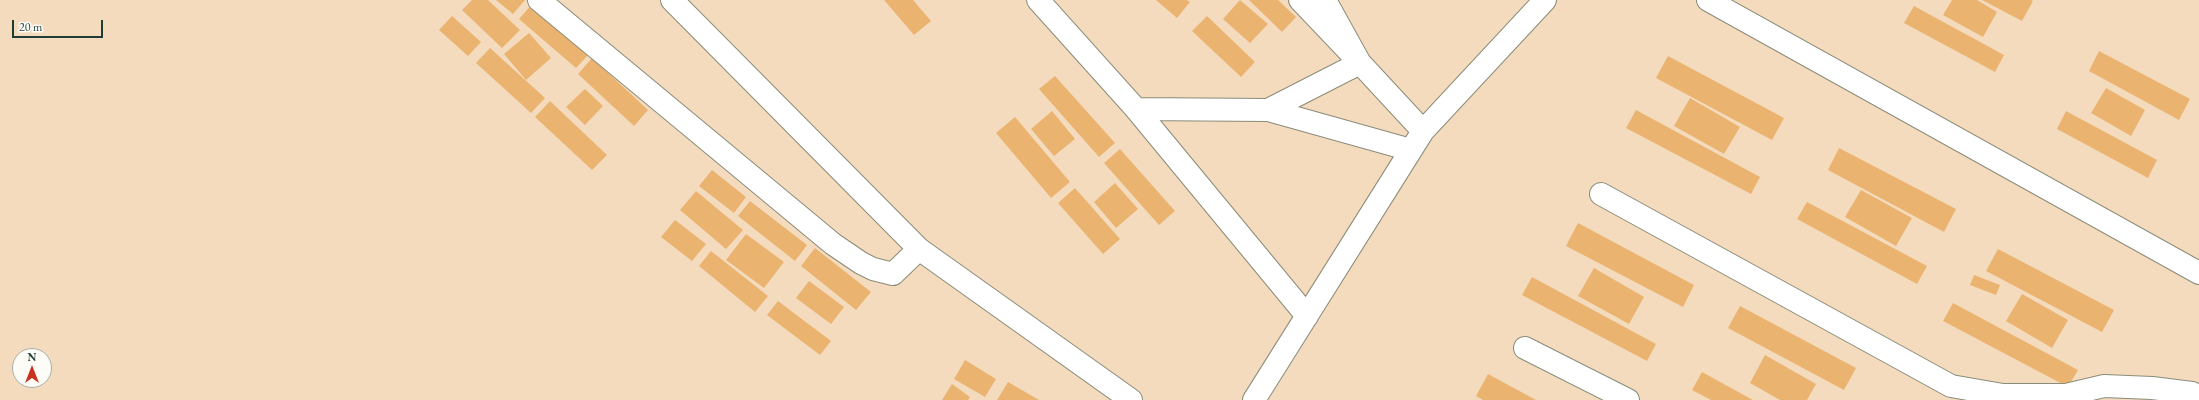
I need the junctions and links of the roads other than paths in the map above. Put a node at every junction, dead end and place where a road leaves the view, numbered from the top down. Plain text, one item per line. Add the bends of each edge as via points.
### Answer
1 (539, 0) edge
2 (672, 0) edge
3 (1038, 0) edge
4 (1300, 0) edge
5 (1325, 0) edge
6 (1545, 0) edge
7 (1708, 0) edge
8 (1360, 62) junction
9 (1136, 109) junction
10 (1268, 110) junction
11 (1423, 131) junction
12 (1411, 150) junction
13 (1601, 194) dead end
14 (919, 249) junction
15 (2199, 273) edge
16 (1307, 316) junction
17 (1525, 348) dead end
18 (2199, 397) edge
19 (1132, 400) edge
20 (1254, 400) edge
21 (1628, 400) edge

1 - 14 street via 833,244 861,263 893,274
2 - 14 street
3 - 9 street
4 - 8 street
5 - 8 street
6 - 11 street
7 - 15 street
8 - 10 street
8 - 11 street
9 - 10 street
9 - 16 street
10 - 12 street
11 - 12 street
12 - 16 street
13 - 18 street via 1951,386 2003,395 2066,395 2104,386 2152,388
14 - 19 street
16 - 20 street
17 - 21 street

